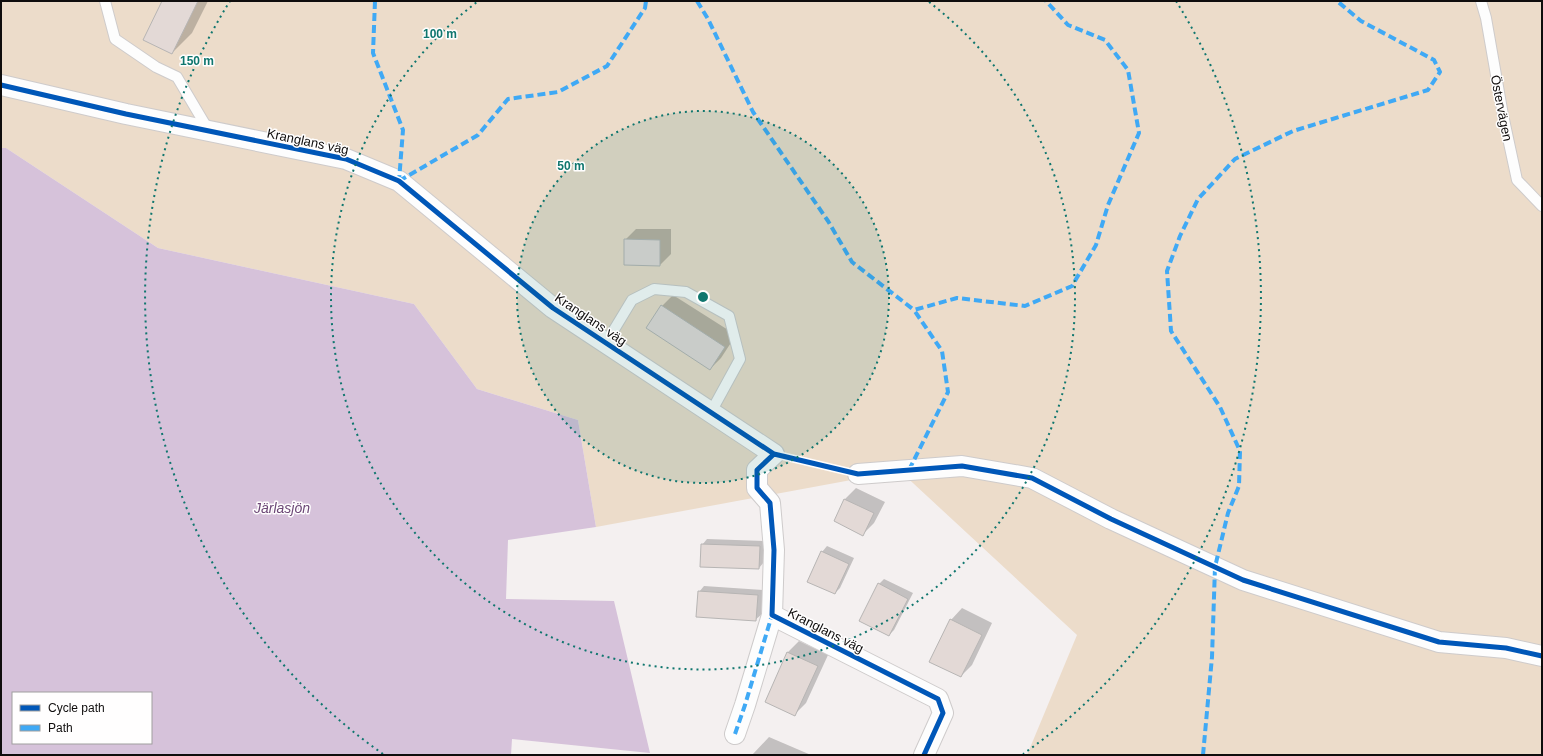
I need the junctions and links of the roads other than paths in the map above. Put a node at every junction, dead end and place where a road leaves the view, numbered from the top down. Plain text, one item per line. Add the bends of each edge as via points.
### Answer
1 (105, 1) edge
2 (1481, 1) edge
3 (1, 85) edge
4 (209, 131) junction
5 (1542, 206) edge
6 (606, 343) junction
7 (711, 412) junction
8 (858, 474) dead end
9 (772, 615) junction
10 (1542, 656) edge
11 (735, 734) dead end
12 (924, 755) edge

1 - 4 lane via 115,39 156,67 177,77
2 - 5 lane, Östervägen via 1517,180
3 - 4 street, Kranglans väg
4 - 6 street, Kranglans väg via 346,160 399,181 553,308
6 - 7 street, Kranglans väg
6 - 7 lane via 632,300 654,289 686,292 728,316 740,359
7 - 9 street, Kranglans väg via 774,454 757,470 757,488 770,503 774,550
8 - 10 street via 962,466 1032,478 1243,580 1439,642 1506,648
9 - 11 street, Kranglans väg
9 - 12 street, Kranglans väg via 938,699 943,713

